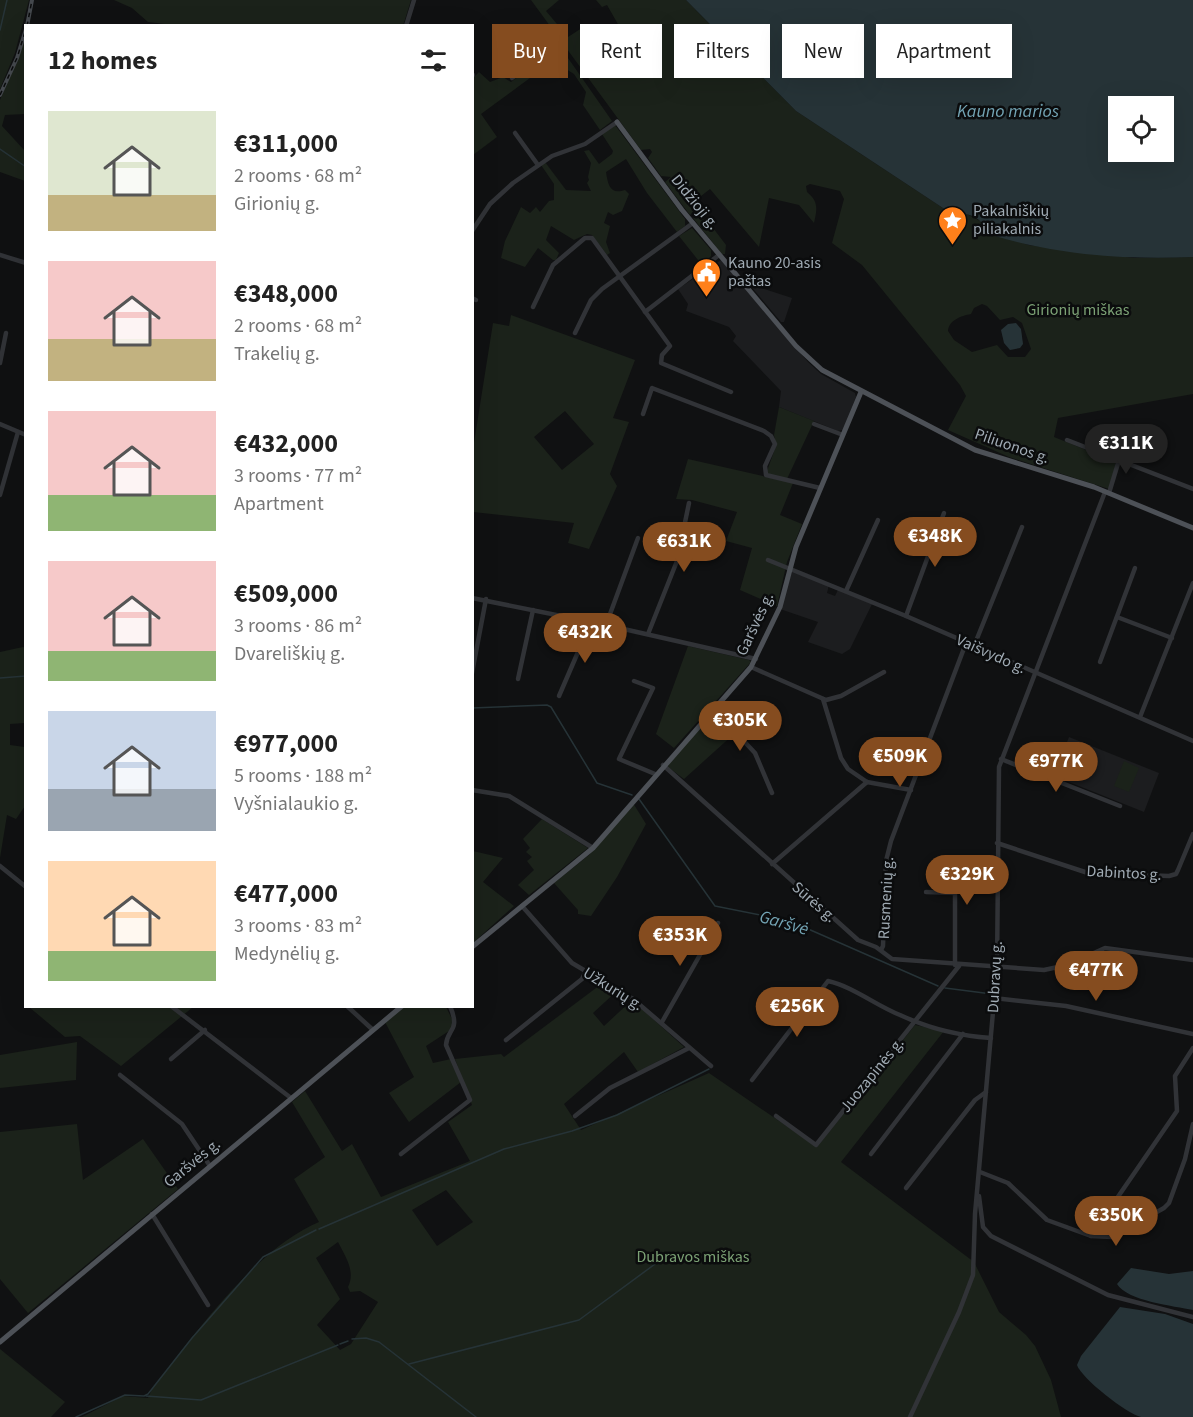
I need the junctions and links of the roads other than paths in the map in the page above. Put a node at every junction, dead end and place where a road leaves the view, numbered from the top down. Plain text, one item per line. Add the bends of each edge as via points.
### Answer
1 (414, 0) edge
2 (407, 24) edge
3 (616, 122) joint
4 (515, 133) dead end
5 (538, 165) junction
6 (693, 223) junction
7 (474, 228) edge
8 (0, 255) edge
9 (720, 255) junction
10 (24, 261) edge
11 (620, 275) junction
12 (533, 307) dead end
13 (645, 312) junction
14 (6, 333) dead end
15 (575, 333) dead end
16 (0, 363) edge
17 (731, 392) dead end
18 (861, 392) junction
19 (643, 414) dead end
20 (0, 424) edge
21 (814, 424) dead end
22 (18, 432) junction
23 (24, 434) edge
24 (843, 435) junction
25 (1067, 440) dead end
26 (1119, 460) junction
27 (820, 488) junction
28 (1193, 489) edge
29 (1107, 492) junction
30 (0, 495) edge
31 (689, 502) dead end
32 (944, 513) dead end
33 (878, 520) dead end
34 (1022, 526) dead end
35 (1193, 528) edge
36 (638, 538) dead end
37 (768, 560) dead end
38 (789, 567) junction
39 (1135, 567) dead end
40 (1193, 583) edge
41 (846, 591) junction
42 (474, 598) edge
43 (486, 599) junction
44 (533, 610) junction
45 (906, 616) junction
46 (1117, 617) junction
47 (591, 622) junction
48 (606, 625) junction
49 (648, 634) junction
50 (1172, 638) junction
51 (966, 643) junction
52 (974, 646) junction
53 (756, 659) junction
54 (474, 662) edge
55 (1100, 662) dead end
56 (751, 667) junction
57 (884, 672) dead end
58 (1035, 673) junction
59 (518, 680) dead end
60 (634, 681) dead end
61 (559, 696) dead end
62 (823, 699) junction
63 (714, 709) junction
64 (1140, 717) junction
65 (1193, 741) edge
66 (1001, 759) junction
67 (663, 765) junction
68 (656, 774) junction
69 (867, 782) junction
70 (474, 790) edge
71 (911, 790) junction
72 (772, 793) dead end
73 (1120, 806) dead end
74 (1193, 834) edge
75 (997, 843) junction
76 (593, 848) junction
77 (772, 864) junction
78 (0, 866) edge
79 (24, 885) edge
80 (926, 892) dead end
81 (522, 906) junction
82 (718, 923) dead end
83 (474, 945) edge
84 (881, 950) junction
85 (1193, 960) edge
86 (957, 966) junction
87 (997, 967) junction
88 (586, 971) junction
89 (994, 998) junction
90 (174, 1008) edge
91 (349, 1008) edge
92 (400, 1008) edge
93 (451, 1008) edge
94 (662, 1022) junction
95 (915, 1022) junction
96 (205, 1030) junction
97 (374, 1030) junction
98 (963, 1034) junction
99 (1193, 1034) edge
100 (991, 1038) junction
101 (506, 1040) dead end
102 (689, 1048) junction
103 (1193, 1048) edge
104 (171, 1059) dead end
105 (711, 1066) dead end
106 (120, 1075) dead end
107 (752, 1080) dead end
108 (986, 1092) junction
109 (291, 1098) junction
110 (575, 1116) dead end
111 (776, 1116) dead end
112 (1193, 1124) edge
113 (401, 1154) dead end
114 (871, 1154) dead end
115 (210, 1166) junction
116 (980, 1172) junction
117 (906, 1188) dead end
118 (978, 1190) junction
119 (152, 1214) junction
120 (1091, 1236) junction
121 (208, 1305) dead end
122 (1193, 1317) edge
123 (0, 1342) edge
124 (910, 1417) edge

1 - 2 street
3 - 5 street via 585,144
3 - 6 main road, Didžioji g.
4 - 5 street
5 - 7 street via 498,196
6 - 9 main road, Didžioji g.
6 - 11 street
8 - 10 street
9 - 13 street
9 - 18 main road, Didžioji g. via 807,357 832,377
11 - 12 street via 592,238 585,238 553,265
11 - 13 street
11 - 15 street via 591,300
13 - 17 street via 670,346 661,363
14 - 16 street
18 - 24 main road, Garšvės g.
18 - 29 main road, Piliuonos g. via 975,450
19 - 27 street via 652,388 764,431 775,440 765,466 766,475
20 - 22 street
21 - 24 street
22 - 23 street
22 - 30 street
24 - 27 main road, Garšvės g.
25 - 26 street
26 - 28 street
26 - 29 street, Dubravų g.
27 - 38 main road, Garšvės g.
29 - 35 main road, Piliuonos g.
29 - 58 street, Dubravų g.
31 - 49 street via 676,561
32 - 45 street
33 - 41 street
34 - 52 street
36 - 48 street
37 - 38 street, Vaišvydo g.
38 - 41 street, Vaišvydo g.
38 - 53 main road, Garšvės g. via 780,607
39 - 46 street
40 - 50 street
41 - 45 street, Vaišvydo g.
42 - 43 street
43 - 44 street
43 - 54 street
44 - 47 street
44 - 59 street
45 - 51 street, Vaišvydo g.
46 - 50 street
46 - 55 street
47 - 48 street
47 - 61 street
48 - 49 street
49 - 53 street
50 - 64 street
51 - 52 street, Vaišvydo g.
51 - 71 street, Rusmenių g.
52 - 58 street, Vaišvydo g.
53 - 56 main road, Garšvės g.
56 - 62 street
56 - 63 main road, Garšvės g.
57 - 62 street via 842,696
58 - 64 street, Vaišvydo g.
58 - 66 street, Dubravų g.
60 - 68 street via 653,688 619,759
62 - 69 street via 843,764
63 - 67 main road, Garšvės g.
63 - 72 street via 755,753
64 - 65 street, Vaišvydo g.
66 - 73 street
66 - 75 street, Dubravų g. via 997,776
67 - 68 main road, Garšvės g.
67 - 77 street, Sūrės g.
68 - 76 main road, Garšvės g.
69 - 71 street
69 - 77 street
70 - 76 street via 509,796
71 - 84 street, Rusmenių g. via 886,861
74 - 75 street, Dabintos g. via 1176,874 1169,876 1088,873
75 - 87 street, Dubravų g.
76 - 81 main road, Garšvės g.
77 - 84 street, Sūrės g. via 858,940
78 - 79 street
80 - 86 street via 955,893
81 - 83 main road, Garšvės g.
81 - 88 street, Užkurių g. via 572,963
82 - 94 street
84 - 86 street, Sūrės g. via 892,959
85 - 87 street, Sūrės g. via 1104,948 1053,970
86 - 87 street, Sūrės g.
86 - 95 street, Juozapinės g.
87 - 89 street, Dubravų g.
88 - 94 street, Užkurių g. via 614,986
88 - 101 street via 582,979
89 - 99 street via 1066,1006
89 - 100 street, Dubravų g.
90 - 96 street
91 - 97 street
92 - 97 main road, Garšvės g.
93 - 113 street via 455,1018 446,1045 470,1100
94 - 102 street, Užkurių g.
95 - 98 street
95 - 107 street via 828,981
95 - 111 street, Juozapinės g. via 816,1145
96 - 104 street
96 - 109 street
97 - 109 main road, Garšvės g.
98 - 100 street
98 - 114 street
100 - 108 street, Dubravų g.
102 - 105 street, Užkurių g.
102 - 110 street via 610,1088
103 - 120 street via 1175,1076 1177,1111
106 - 115 street via 182,1124
108 - 116 street, Dubravų g.
108 - 117 street via 975,1100
109 - 115 main road, Garšvės g.
112 - 120 street via 1169,1203 1112,1237
115 - 119 main road, Garšvės g.
116 - 118 street, Dubravų g.
116 - 120 street via 1008,1183 1047,1221
118 - 122 street via 983,1227 991,1236 1108,1295
118 - 124 street, Dubravų g. via 973,1275
119 - 121 street
119 - 123 main road, Garšvės g.

